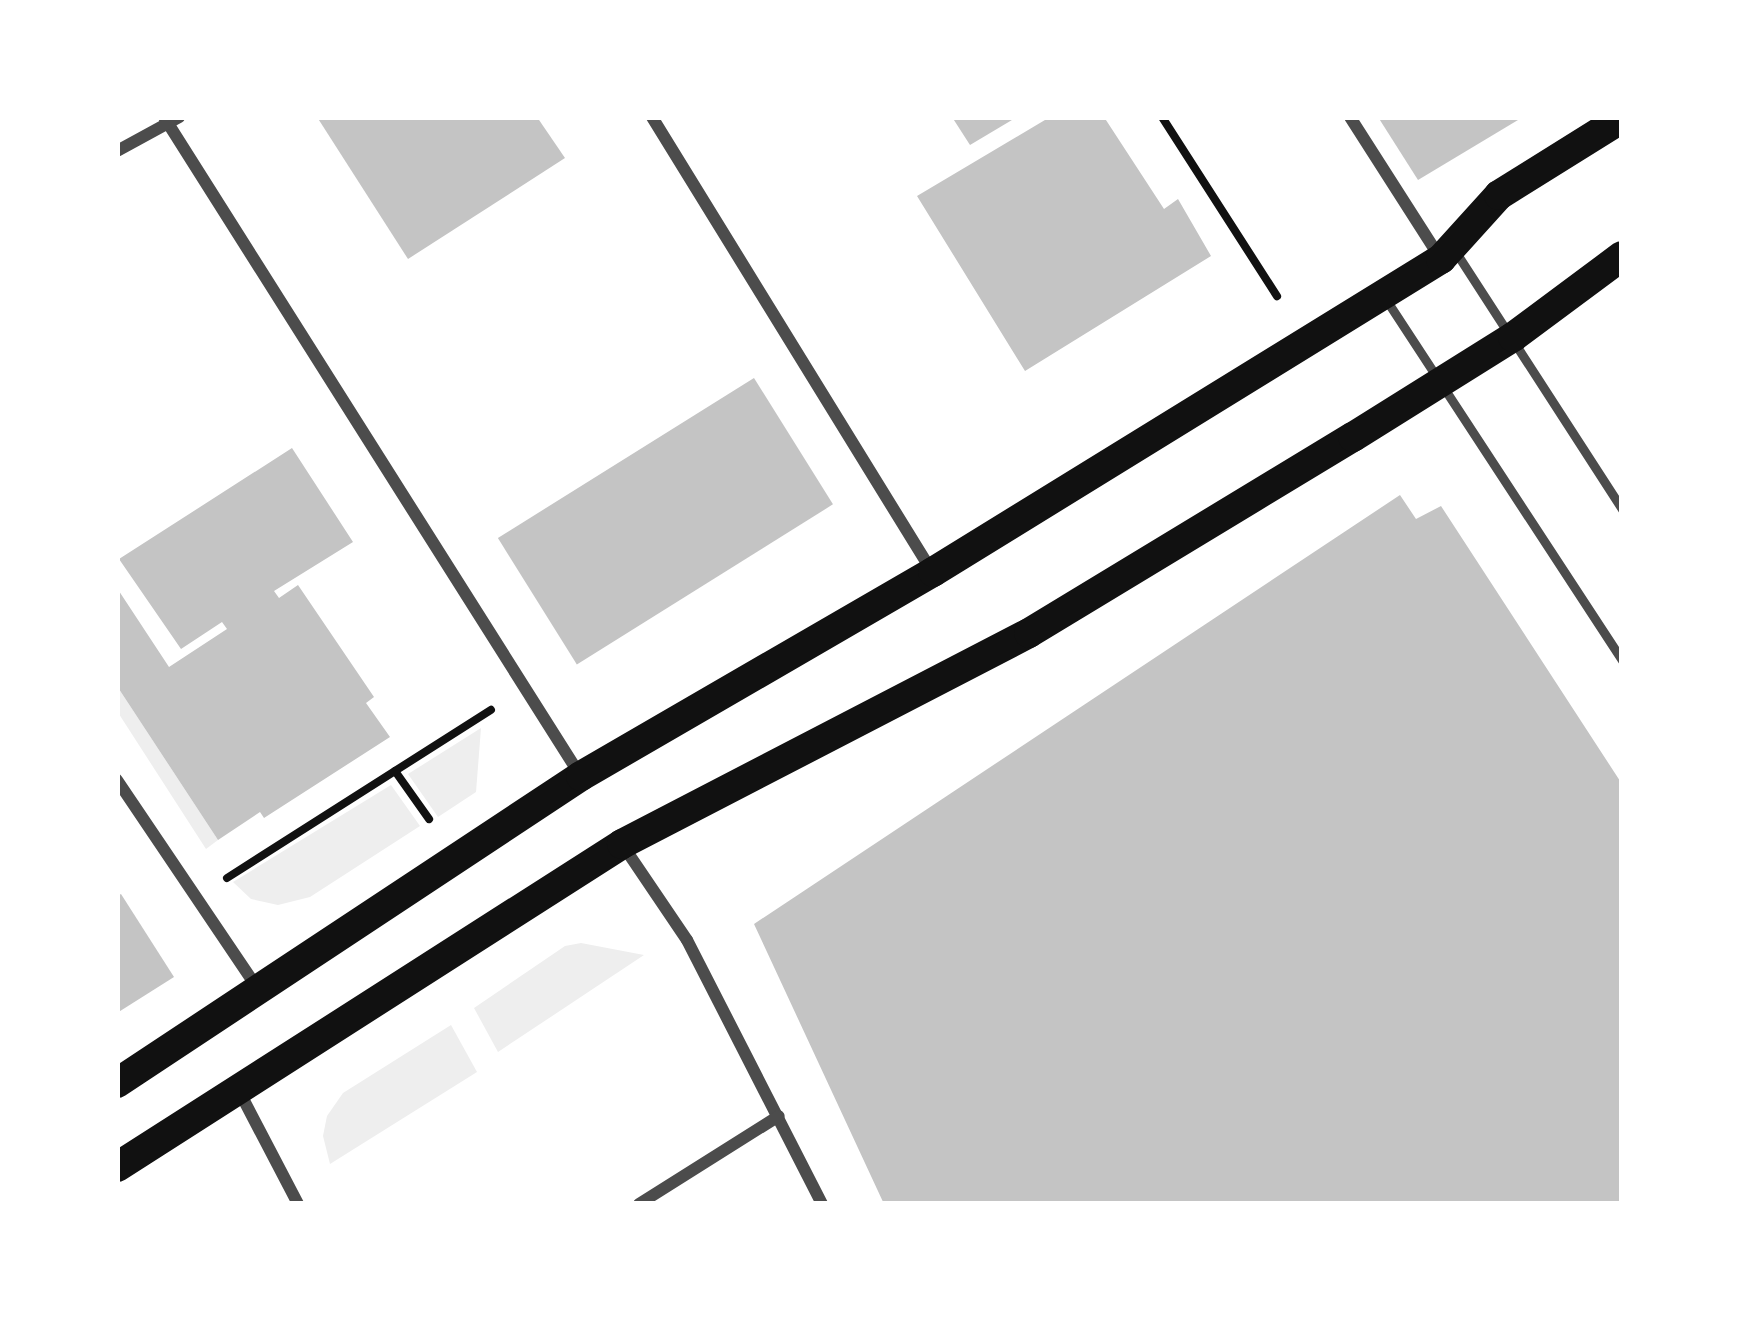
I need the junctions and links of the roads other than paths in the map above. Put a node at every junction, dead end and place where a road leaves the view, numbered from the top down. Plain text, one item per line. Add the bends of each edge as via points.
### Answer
1 (652, 117) edge
2 (1350, 117) edge
3 (1622, 118) edge
4 (170, 119) edge
5 (117, 151) edge
6 (1448, 254) junction
7 (1622, 256) edge
8 (1382, 293) junction
9 (1513, 337) junction
10 (1440, 383) junction
11 (1622, 509) edge
12 (932, 572) junction
13 (1622, 660) edge
14 (580, 776) junction
15 (117, 780) edge
16 (622, 844) junction
17 (258, 990) junction
18 (117, 1083) edge
19 (238, 1088) junction
20 (779, 1116) junction
21 (117, 1167) edge
22 (298, 1204) edge
23 (639, 1204) edge
24 (822, 1204) edge

1 - 12 street
2 - 6 street
3 - 6 main road via 1499,195
4 - 5 street
4 - 14 street
6 - 8 main road
6 - 9 lane
7 - 9 main road
8 - 10 lane
8 - 12 main road
9 - 10 main road
9 - 11 lane
10 - 13 lane
10 - 16 main road via 1029,632
12 - 14 main road
14 - 17 main road
15 - 17 street
16 - 19 main road
16 - 20 street via 687,940
17 - 18 main road
19 - 21 main road
19 - 22 street
20 - 23 street
20 - 24 street

